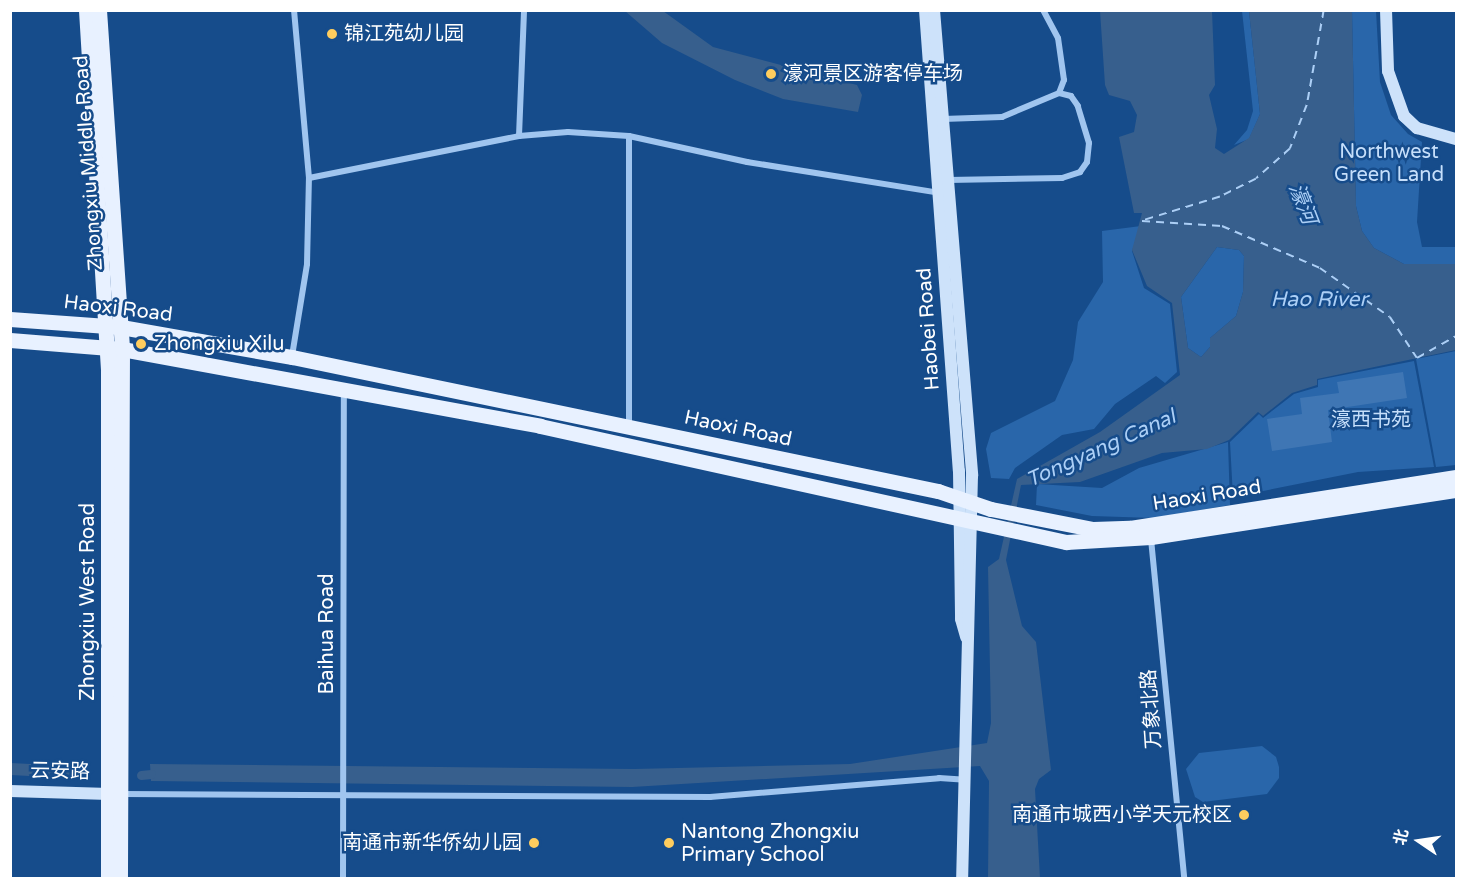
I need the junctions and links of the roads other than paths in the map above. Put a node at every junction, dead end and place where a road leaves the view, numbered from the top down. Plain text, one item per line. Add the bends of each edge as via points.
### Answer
1 (86, 10) edge
2 (99, 10) edge
3 (294, 10) edge
4 (524, 10) edge
5 (926, 10) edge
6 (934, 10) edge
7 (1042, 10) edge
8 (1386, 10) edge
9 (1059, 93) junction
10 (943, 119) junction
11 (519, 136) junction
12 (629, 136) junction
13 (1456, 139) edge
14 (309, 178) junction
15 (948, 180) junction
16 (945, 194) junction
17 (10, 319) edge
18 (114, 327) junction
19 (10, 340) edge
20 (115, 348) junction
21 (292, 357) junction
22 (344, 389) junction
23 (629, 428) junction
24 (1456, 477) edge
25 (1456, 490) edge
26 (966, 499) junction
27 (967, 520) junction
28 (1150, 537) junction
29 (965, 776) junction
30 (10, 791) edge
31 (115, 794) junction
32 (344, 797) junction
33 (108, 879) edge
34 (120, 879) edge
35 (343, 879) edge
36 (962, 879) edge
37 (1184, 879) edge

1 - 18 main road, Zhongxiu Middle Road
2 - 18 main road, Zhongxiu Middle Road
3 - 14 street
4 - 11 street
5 - 16 street, Haobei Road
6 - 10 street, Haobei Road
7 - 9 street via 1058,38 1064,80
8 - 13 street via 1388,71 1404,116 1417,128
9 - 10 street via 1002,117
9 - 15 street via 1071,96 1078,106 1089,143 1087,162 1080,172 1062,178
10 - 15 street, Haobei Road
11 - 12 street
11 - 14 street
12 - 16 street via 747,162
12 - 23 street
14 - 21 street via 307,264
15 - 16 street, Haobei Road
16 - 26 street, Haobei Road
17 - 18 main road, Haoxi Road
18 - 20 main road, Zhongxiu Middle Road
18 - 21 main road, Haoxi Road
19 - 20 main road, Haoxi Road
20 - 22 main road, Haoxi Road
20 - 31 main road, Zhongxiu West Road
21 - 23 main road, Haoxi Road
22 - 27 main road, Haoxi Road via 719,462
22 - 32 street, Baihua Road
23 - 26 main road, Haoxi Road
24 - 26 main road, Haoxi Road via 1130,528 1093,529 991,509
25 - 28 main road, Haoxi Road
26 - 27 street, Haobei Road
27 - 28 main road, Haoxi Road via 1086,544
27 - 29 street, Haobei Road via 961,619 967,644
28 - 37 street, 万象北路
29 - 32 street via 710,797
29 - 36 street, Haobei Road
30 - 31 street, 云安路
31 - 32 street
31 - 33 main road, Zhongxiu West Road
31 - 34 main road, Zhongxiu West Road
32 - 35 street, Baihua Road

